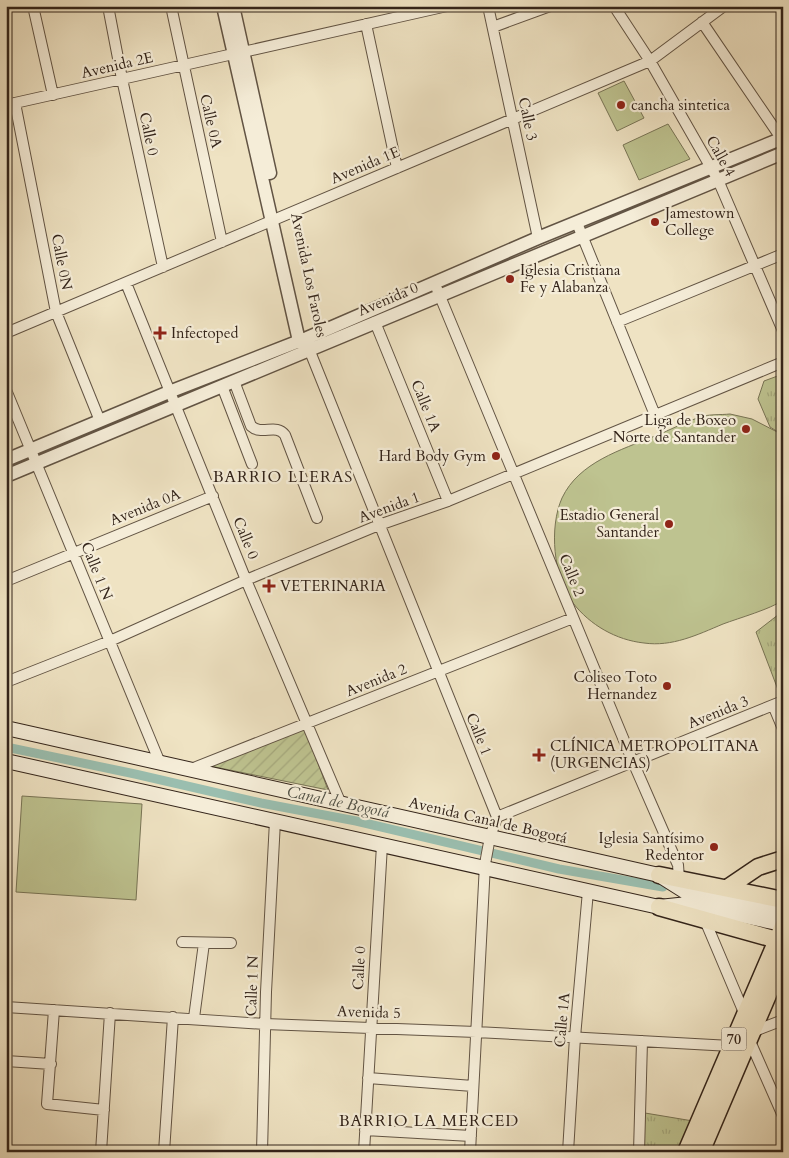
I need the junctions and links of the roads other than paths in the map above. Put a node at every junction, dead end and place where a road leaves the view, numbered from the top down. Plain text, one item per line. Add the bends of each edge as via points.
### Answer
1 (33, 6) edge
2 (108, 6) edge
3 (171, 6) edge
4 (223, 6) edge
5 (233, 6) edge
6 (447, 6) edge
7 (488, 6) edge
8 (550, 6) edge
9 (614, 6) edge
10 (724, 6) edge
11 (702, 22) junction
12 (366, 24) junction
13 (493, 27) junction
14 (238, 53) junction
15 (650, 61) junction
16 (183, 66) junction
17 (122, 79) junction
18 (53, 95) junction
19 (11, 104) edge
20 (513, 120) junction
21 (782, 138) edge
22 (783, 152) edge
23 (397, 168) junction
24 (711, 168) junction
25 (718, 180) junction
26 (276, 219) junction
27 (577, 222) junction
28 (582, 236) junction
29 (538, 238) junction
30 (222, 242) junction
31 (783, 254) edge
32 (756, 265) junction
33 (163, 267) junction
34 (126, 282) junction
35 (437, 289) junction
36 (56, 312) junction
37 (376, 322) junction
38 (617, 322) junction
39 (783, 331) edge
40 (6, 333) edge
41 (305, 343) junction
42 (783, 362) edge
43 (234, 381) junction
44 (222, 386) junction
45 (6, 390) edge
46 (170, 392) junction
47 (176, 405) junction
48 (655, 415) junction
49 (100, 421) junction
50 (31, 450) junction
51 (6, 460) edge
52 (37, 463) junction
53 (252, 464) dead end
54 (514, 474) junction
55 (6, 476) edge
56 (213, 496) junction
57 (448, 501) junction
58 (317, 518) dead end
59 (379, 525) junction
60 (73, 553) junction
61 (246, 580) junction
62 (6, 582) edge
63 (573, 618) junction
64 (110, 641) junction
65 (438, 672) junction
66 (6, 682) edge
67 (778, 703) edge
68 (308, 723) junction
69 (6, 728) edge
70 (783, 729) edge
71 (6, 761) edge
72 (633, 762) junction
73 (160, 763) junction
74 (190, 770) junction
75 (341, 804) junction
76 (497, 817) junction
77 (275, 821) junction
78 (489, 840) junction
79 (382, 845) junction
80 (783, 859) edge
81 (485, 866) junction
82 (669, 879) junction
83 (727, 888) junction
84 (588, 891) junction
85 (783, 900) edge
86 (664, 906) junction
87 (783, 914) edge
88 (704, 918) junction
89 (781, 930) edge
90 (182, 942) dead end
91 (204, 943) junction
92 (231, 943) dead end
93 (783, 960) edge
94 (6, 1007) edge
95 (54, 1010) junction
96 (110, 1013) junction
97 (745, 1015) junction
98 (173, 1017) junction
99 (194, 1018) junction
100 (783, 1020) edge
101 (266, 1024) junction
102 (371, 1027) junction
103 (476, 1032) junction
104 (750, 1036) junction
105 (575, 1037) junction
106 (642, 1041) junction
107 (731, 1046) junction
108 (6, 1061) edge
109 (51, 1064) junction
110 (368, 1078) junction
111 (473, 1086) junction
112 (104, 1110) junction
113 (783, 1116) edge
114 (365, 1130) junction
115 (471, 1136) junction
116 (101, 1152) edge
117 (164, 1152) edge
118 (262, 1152) edge
119 (364, 1152) edge
120 (470, 1152) edge
121 (568, 1152) edge
122 (639, 1152) edge
123 (686, 1152) edge
124 (701, 1152) edge

1 - 18 street
2 - 17 street, Calle 0
3 - 16 street, Calle 0A
4 - 14 street, Avenida Los Faroles
5 - 14 street, Avenida Los Faroles
6 - 12 street, Avenida 2E
7 - 13 street, Calle 3
8 - 13 street
9 - 15 street, Calle 4
10 - 11 street, Avenida 1E
11 - 15 street, Avenida 1E
11 - 21 street
12 - 14 street, Avenida 2E
12 - 23 street
13 - 20 street, Calle 3
14 - 16 street, Avenida 2E
14 - 26 street, Avenida Los Faroles
15 - 20 street, Avenida 1E
15 - 24 street, Calle 4
16 - 17 street, Avenida 2E
16 - 30 street, Calle 0A
17 - 18 street, Avenida 2E
17 - 33 street, Calle 0
18 - 19 street, Avenida 2E
19 - 36 street, Calle 0N
20 - 23 street, Avenida 1E
20 - 29 street, Calle 3
21 - 24 street, Avenida 0
22 - 25 street, Avenida 0
23 - 26 street, Avenida 1E
24 - 25 street, Calle 4
24 - 27 street, Avenida 0
25 - 28 street, Avenida 0
25 - 32 street, Calle 4
26 - 30 street, Avenida 1E
26 - 41 street, Avenida Los Faroles
27 - 28 street
27 - 29 street, Avenida 0
28 - 35 street, Avenida 0
28 - 38 street
29 - 35 street, Avenida 0
30 - 33 street, Avenida 1E
31 - 32 street
32 - 38 street
32 - 39 street, Calle 4
33 - 34 street, Avenida 1E
34 - 36 street, Avenida 1E
34 - 46 street, Calle 0
35 - 37 street, Avenida 0
35 - 41 street, Avenida 0
35 - 54 street, Calle 2
36 - 40 street, Avenida 1E
36 - 49 street, Calle 0N
37 - 41 street, Avenida 0
37 - 57 street, Calle 1A
38 - 48 street
41 - 43 street, Avenida 0
41 - 46 street, Avenida 0
41 - 59 street, Calle 1
42 - 48 street, Avenida 1
43 - 44 street, Avenida 0
43 - 58 street via 251,426 260,431 282,430
44 - 47 street, Avenida 0
44 - 53 street
45 - 50 street, Calle 1 N
46 - 47 street, Calle 0
46 - 49 street, Avenida 0
47 - 52 street, Avenida 0
47 - 56 street, Calle 0
48 - 54 street, Avenida 1
49 - 50 street, Avenida 0
50 - 51 street, Avenida 0
50 - 52 street, Calle 1 N
52 - 55 street, Avenida 0
52 - 60 street, Calle 1 N
54 - 57 street, Avenida 1
54 - 63 street, Calle 2
56 - 60 street, Avenida 0A
56 - 61 street, Calle 0
57 - 59 street, Avenida 1
59 - 61 street, Avenida 1
59 - 65 street, Calle 1
60 - 62 street, Avenida 0A
60 - 64 street, Calle 1 N
61 - 64 street, Avenida 1
61 - 68 street, Calle 0
63 - 65 street, Avenida 2
63 - 72 street, Calle 2
64 - 66 street, Avenida 1
64 - 73 street, Calle 1 N
65 - 68 street, Avenida 2
65 - 76 street, Calle 1
67 - 70 street
67 - 72 street, Avenida 3
68 - 74 street, Avenida 2
68 - 75 street, Calle 0
69 - 73 main road, Avenida Canal de Bogotá
71 - 77 main road
72 - 76 street, Avenida 3
72 - 82 street, Calle 2 via 678,865
73 - 74 main road, Avenida Canal de Bogotá
74 - 75 main road, Avenida Canal de Bogotá
75 - 78 main road, Avenida Canal de Bogotá
76 - 78 street
77 - 79 main road
77 - 101 street, Calle 1 N
78 - 81 street
78 - 82 main road, Avenida Canal de Bogotá
79 - 81 main road
79 - 102 street, Calle 0
80 - 83 main road via 758,868
81 - 84 main road
81 - 103 street
82 - 83 main road
82 - 87 main road, Avenida Canal de Bogotá via 689,894
83 - 85 main road
84 - 86 main road
84 - 105 street, Calle 1A
86 - 88 main road
86 - 89 main road via 688,904
88 - 89 main road
88 - 97 street
89 - 97 main road, 70
90 - 91 street
91 - 92 street
91 - 99 street
93 - 104 main road, 70
94 - 95 street, Avenida 5
95 - 96 street, Avenida 5
95 - 109 street
96 - 98 street, Avenida 5
96 - 112 street
97 - 107 main road, 70
98 - 99 street, Avenida 5
98 - 117 street
99 - 101 street, Avenida 5
100 - 104 street
101 - 102 street, Avenida 5
101 - 118 street, Calle 1 N
102 - 103 street, Avenida 5
102 - 110 street, Calle 0
103 - 105 street, Avenida 5
103 - 111 street
104 - 113 street
104 - 124 main road, 70
105 - 106 street, Avenida 5
105 - 121 street, Calle 1A
106 - 107 street, Avenida 5
106 - 122 street
107 - 123 main road, 70
108 - 109 street
109 - 112 street via 48,1104
110 - 111 street
110 - 114 street, Calle 0
111 - 115 street
112 - 116 street
114 - 115 street
114 - 119 street, Calle 0
115 - 120 street

